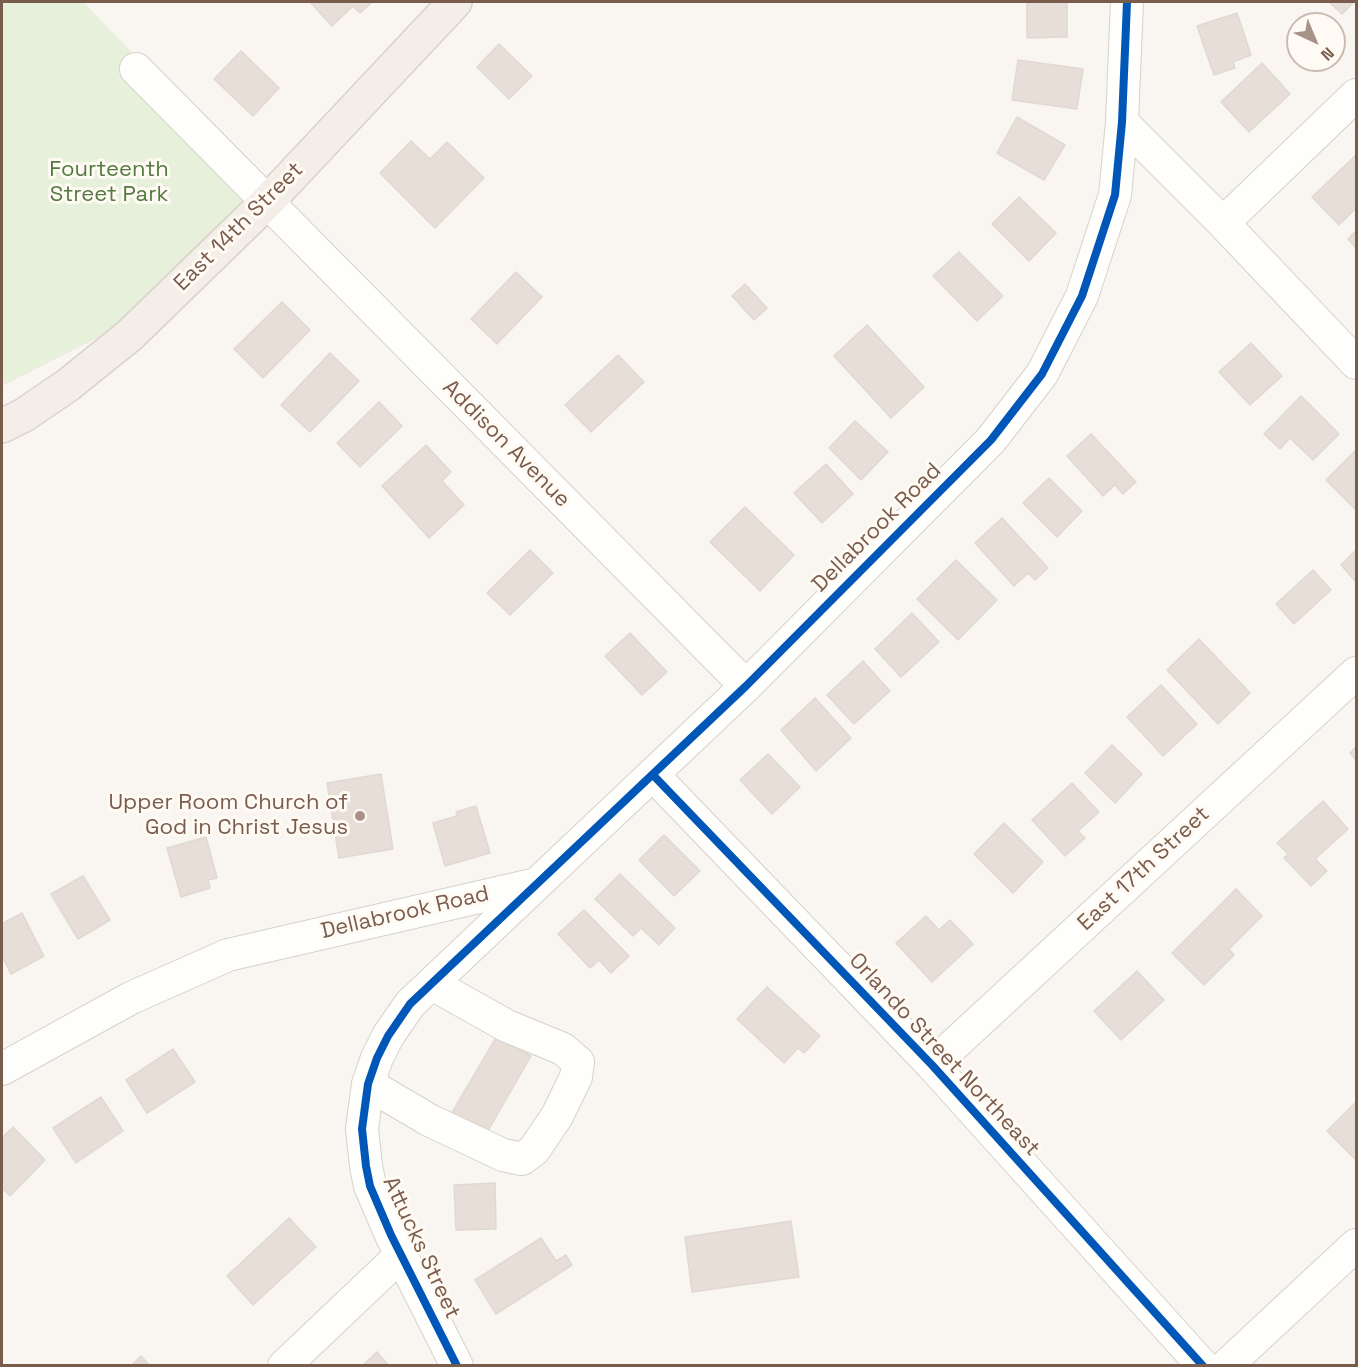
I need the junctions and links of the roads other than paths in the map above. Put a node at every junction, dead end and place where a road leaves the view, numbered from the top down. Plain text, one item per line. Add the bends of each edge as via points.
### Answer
1 (1127, 2) edge
2 (441, 7) edge
3 (136, 69) dead end
4 (1356, 95) edge
5 (1122, 122) junction
6 (267, 202) junction
7 (1223, 223) junction
8 (1356, 363) edge
9 (2, 426) edge
10 (1356, 673) edge
11 (746, 686) junction
12 (653, 775) junction
13 (536, 884) junction
14 (432, 984) junction
15 (932, 1065) junction
16 (2, 1069) edge
17 (368, 1084) junction
18 (1356, 1245) edge
19 (401, 1255) junction
20 (284, 1365) edge
21 (457, 1365) edge
22 (1203, 1365) edge
23 (1226, 1365) edge

1 - 5 street, Dellabrook Road
2 - 6 main road, East 14th Street
3 - 6 street, Addison Avenue
4 - 7 street
5 - 7 street
5 - 11 street, Dellabrook Road via 1115,195 1082,296 1042,374 991,440
6 - 9 main road, East 14th Street via 130,335 68,386
6 - 11 street, Addison Avenue
7 - 8 street
10 - 15 street, East 17th Street
11 - 12 street, Dellabrook Road
12 - 13 street, Dellabrook Road
12 - 15 street, Orlando Street Northeast
13 - 14 street, Attucks Street
13 - 16 street, Dellabrook Road via 228,955 131,998
14 - 17 street, Attucks Street via 410,1004 388,1036
14 - 17 street via 507,1026 563,1049 578,1062 576,1077 557,1116 522,1159 503,1155 429,1120
15 - 22 street, Orlando Street Northeast
17 - 19 street, Attucks Street via 362,1129 366,1166 378,1206
18 - 23 street
19 - 20 street
19 - 21 street, Attucks Street

